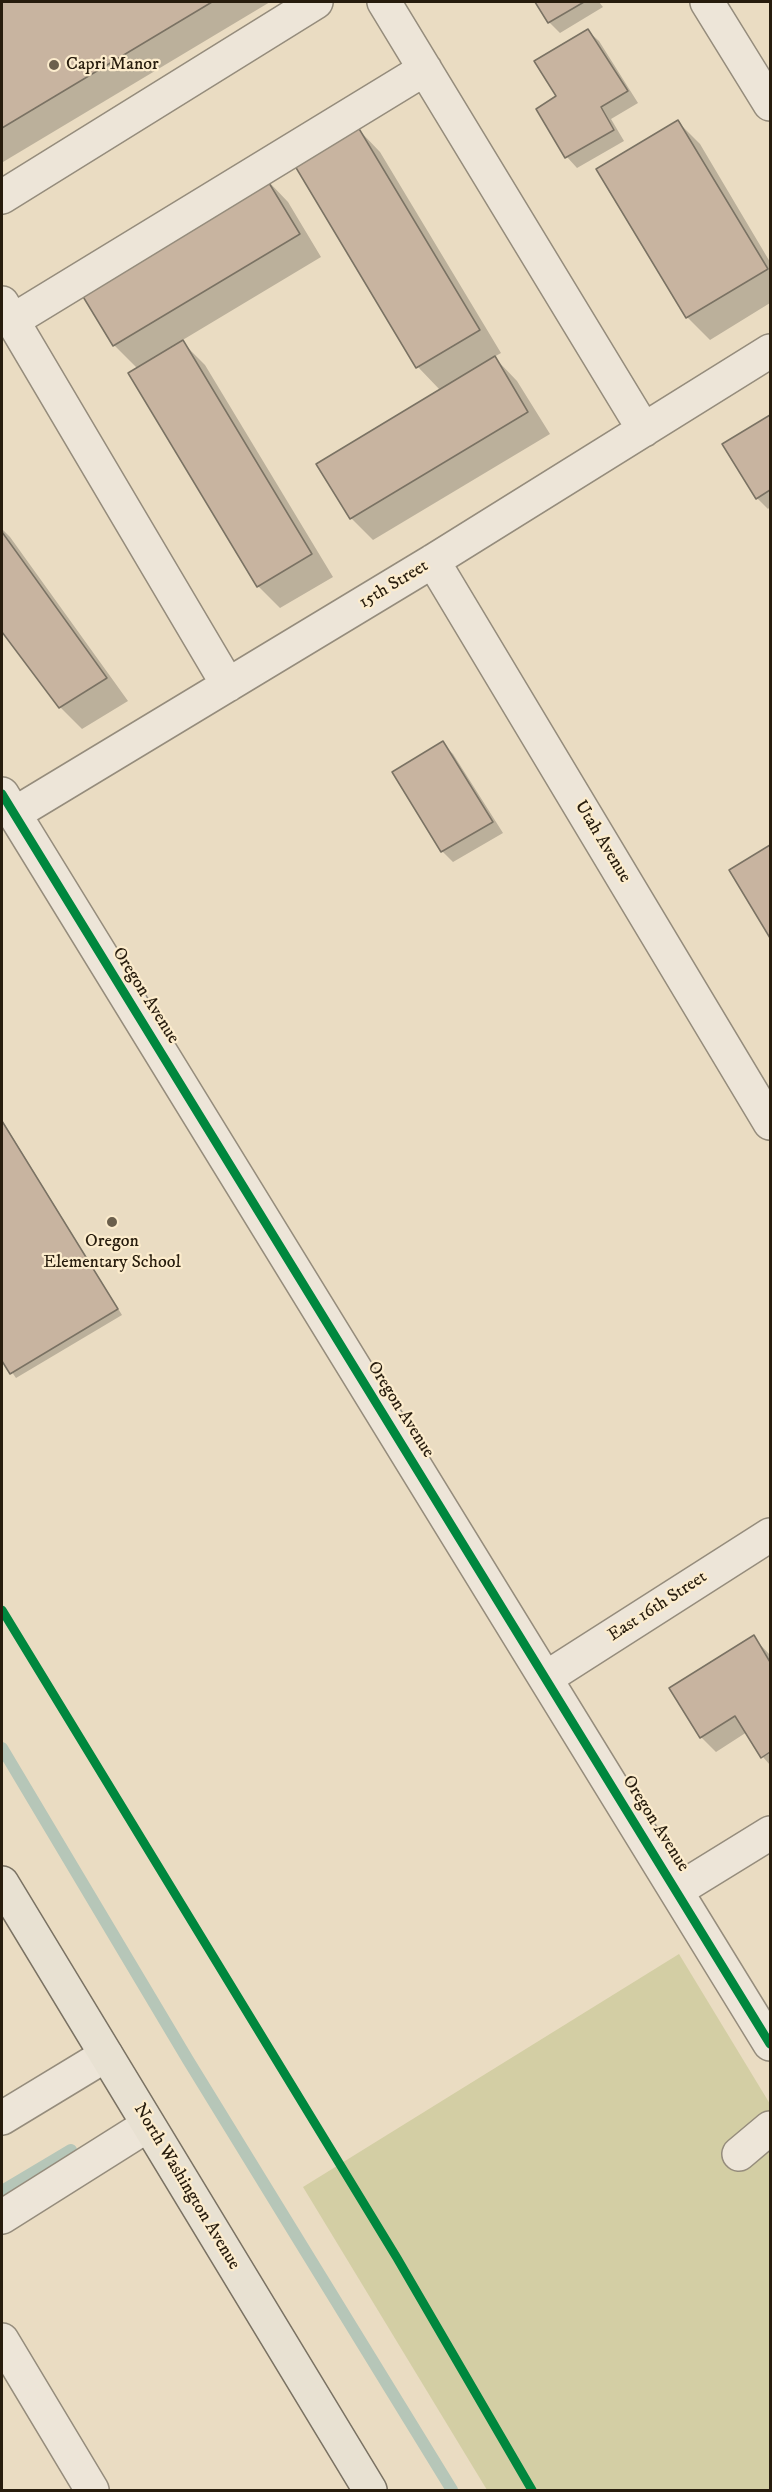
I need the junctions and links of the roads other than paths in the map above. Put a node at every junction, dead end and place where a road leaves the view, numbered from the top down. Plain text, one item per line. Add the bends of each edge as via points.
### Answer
1 (316, 2) edge
2 (384, 2) edge
3 (707, 2) edge
4 (425, 69) junction
5 (771, 104) edge
6 (2, 197) edge
7 (7, 312) edge
8 (771, 351) edge
9 (644, 430) junction
10 (433, 561) junction
11 (228, 685) junction
12 (8, 804) edge
13 (771, 1123) edge
14 (771, 1535) edge
15 (546, 1678) junction
16 (771, 1833) edge
17 (2, 1883) edge
18 (676, 1891) junction
19 (771, 2044) edge
20 (106, 2055) junction
21 (2, 2118) edge
22 (148, 2125) junction
23 (771, 2128) edge
24 (739, 2154) dead end
25 (2, 2217) edge
26 (2, 2340) edge
27 (92, 2490) edge
28 (370, 2490) edge

1 - 6 street
2 - 4 street
3 - 5 street
4 - 7 street
4 - 9 street
7 - 11 street
8 - 9 street, 15th Street
9 - 10 street, 15th Street
10 - 11 street, 15th Street
10 - 13 street, Utah Avenue
11 - 12 street, 15th Street
12 - 15 street, Oregon Avenue
14 - 15 street, East 16th Street
15 - 18 street, Oregon Avenue
16 - 18 street
17 - 20 main road, North Washington Avenue
18 - 19 street, Oregon Avenue
20 - 21 street
20 - 22 main road, North Washington Avenue
22 - 25 street
22 - 28 main road, North Washington Avenue
23 - 24 street
26 - 27 street

